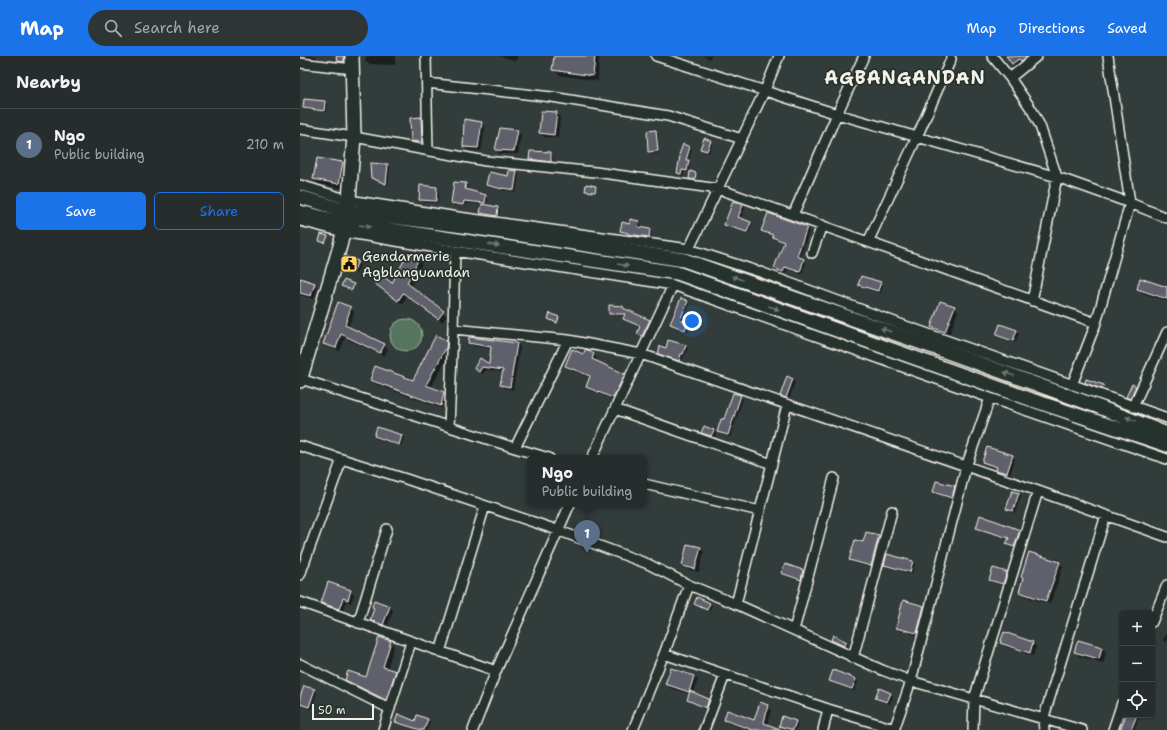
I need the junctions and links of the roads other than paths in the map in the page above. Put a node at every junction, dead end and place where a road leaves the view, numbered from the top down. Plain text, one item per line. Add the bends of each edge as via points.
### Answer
1 (352, 56) edge
2 (426, 56) edge
3 (656, 56) edge
4 (779, 56) edge
5 (864, 56) edge
6 (992, 56) edge
7 (1037, 56) edge
8 (1108, 56) edge
9 (951, 59) dead end
10 (300, 63) edge
11 (353, 70) junction
12 (1010, 78) junction
13 (427, 83) junction
14 (766, 90) junction
15 (837, 114) junction
16 (300, 130) edge
17 (917, 136) junction
18 (354, 137) junction
19 (742, 139) junction
20 (428, 151) junction
21 (1056, 177) junction
22 (300, 185) edge
23 (719, 189) junction
24 (300, 197) edge
25 (1130, 204) junction
26 (300, 212) edge
27 (793, 215) junction
28 (346, 216) junction
29 (1167, 218) edge
30 (300, 221) edge
31 (822, 225) junction
32 (868, 242) junction
33 (689, 249) junction
34 (455, 251) junction
35 (812, 253) dead end
36 (763, 273) junction
37 (673, 285) junction
38 (758, 285) junction
39 (1032, 301) junction
40 (1096, 323) junction
41 (454, 329) junction
42 (1167, 332) edge
43 (568, 340) junction
44 (305, 347) edge
45 (641, 354) junction
46 (300, 380) edge
47 (1072, 385) junction
48 (990, 398) junction
49 (787, 404) junction
50 (1133, 407) junction
51 (615, 409) junction
52 (1167, 418) edge
53 (449, 427) junction
54 (1167, 434) edge
55 (1167, 445) edge
56 (300, 446) edge
57 (515, 448) junction
58 (539, 455) edge
59 (593, 455) edge
60 (342, 459) junction
61 (1167, 459) edge
62 (772, 464) junction
63 (966, 467) junction
64 (834, 478) dead end
65 (647, 485) edge
66 (1038, 491) junction
67 (485, 506) junction
68 (569, 507) edge
69 (760, 511) junction
70 (892, 511) dead end
71 (1106, 516) junction
72 (387, 529) dead end
73 (558, 530) junction
74 (1167, 537) edge
75 (300, 575) edge
76 (689, 585) junction
77 (1167, 585) edge
78 (300, 602) edge
79 (736, 604) junction
80 (1155, 615) edge
81 (358, 623) junction
82 (794, 630) junction
83 (411, 642) junction
84 (440, 652) junction
85 (664, 654) junction
86 (853, 658) junction
87 (300, 664) edge
88 (496, 671) junction
89 (725, 675) junction
90 (911, 681) junction
91 (974, 699) junction
92 (390, 708) junction
93 (828, 709) junction
94 (1119, 713) edge
95 (1043, 720) junction
96 (383, 730) edge
97 (473, 730) edge
98 (633, 730) edge
99 (704, 730) edge
100 (823, 730) edge
101 (894, 730) edge
102 (974, 730) edge
103 (1044, 730) edge
104 (1082, 730) edge
105 (1113, 730) edge

1 - 11 street
2 - 13 street
3 - 14 street
4 - 14 street
5 - 15 street
6 - 12 street
7 - 12 street
8 - 25 street
9 - 17 street
10 - 11 street
11 - 18 street
12 - 21 street via 1040,126
13 - 19 street via 552,97 668,116
13 - 20 street
14 - 15 street
14 - 19 street
15 - 17 street
15 - 27 street
16 - 18 street
17 - 21 street
17 - 32 street
18 - 20 street
18 - 28 street
19 - 23 street
20 - 23 street via 486,161 595,172
21 - 25 street
21 - 39 street
22 - 28 street
23 - 27 street
23 - 33 street
24 - 28 street
25 - 29 street
25 - 40 street
26 - 28 street
27 - 31 street
28 - 30 street
28 - 33 street via 458,218
28 - 34 street
38 -> 28 street via 684,260 463,226
28 - 44 street via 340,246
28 -> 55 street via 677,273 1035,401
31 - 32 street
31 - 35 street
32 - 39 street
33 - 36 street
34 - 37 street
34 - 41 street
36 - 38 street
36 - 47 street
37 - 45 street
37 - 48 street
54 -> 38 street via 1100,407
39 - 40 street
40 - 47 street
41 - 43 street
41 - 53 street
42 - 50 street
43 - 45 street
43 - 57 street
44 - 46 street
45 - 49 street
45 - 51 street
46 - 53 street
47 - 50 street
48 - 61 street
48 - 63 street
49 - 62 street
49 - 63 street
50 - 52 street
51 - 59 street
51 - 62 street
53 - 57 street
56 - 60 street
57 - 58 street
60 - 67 street
60 - 75 street
62 - 69 street
63 - 66 street
63 - 90 street
64 - 82 street
65 - 69 street
66 - 71 street
66 - 91 street
67 - 73 street
67 - 84 street
68 - 73 street
69 - 79 street
70 - 86 street
71 - 74 street
71 - 95 street
72 - 81 street
73 - 76 street via 648,564
73 - 88 street
76 - 79 street
76 - 85 street
77 - 80 street
78 - 81 street
79 - 82 street
81 - 83 street
82 - 86 street
83 - 84 street
83 - 92 street
84 - 88 street
85 - 89 street
85 - 98 street
86 - 90 street
87 - 92 street
88 - 97 street
89 - 93 street
89 - 99 street
90 - 91 street
90 - 101 street
91 - 95 street
91 - 102 street
92 - 96 street
93 - 100 street
93 - 101 street
94 - 105 street
95 - 103 street
95 - 104 street

